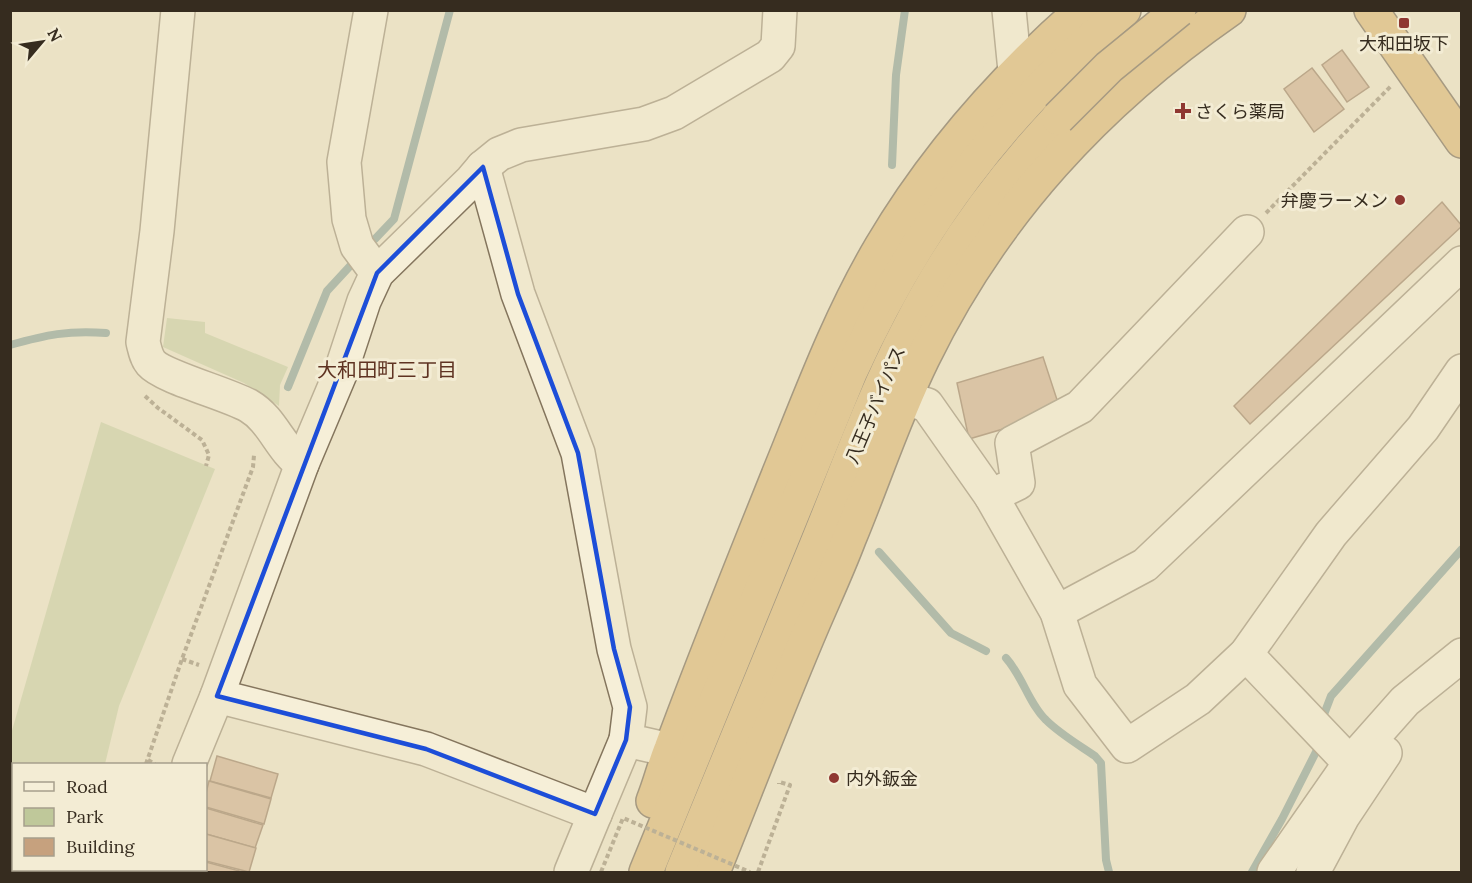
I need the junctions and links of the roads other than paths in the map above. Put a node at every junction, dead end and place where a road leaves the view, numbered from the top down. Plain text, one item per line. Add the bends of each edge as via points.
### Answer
1 (178, 10) edge
2 (371, 10) edge
3 (780, 10) edge
4 (1009, 10) edge
5 (1082, 10) edge
6 (1124, 10) edge
7 (1179, 10) edge
8 (1229, 10) edge
9 (1371, 10) edge
10 (1024, 83) junction
11 (1461, 141) edge
12 (483, 167) junction
13 (1247, 232) road end
14 (1461, 263) edge
15 (377, 273) junction
16 (1461, 371) edge
17 (905, 398) junction
18 (302, 464) junction
19 (991, 496) junction
20 (1057, 612) junction
21 (1246, 654) junction
22 (1461, 655) edge
23 (1461, 678) edge
24 (217, 696) junction
25 (626, 740) junction
26 (670, 750) junction
27 (190, 763) edge
28 (1350, 763) junction
29 (595, 814) junction
30 (571, 873) edge
31 (625, 873) edge
32 (646, 873) edge
33 (682, 873) edge
34 (713, 873) edge
35 (1274, 873) edge
36 (1313, 873) edge

1 - 18 street via 143,342 146,356 159,370 230,396 262,415
2 - 15 street via 344,162 349,219 357,246
3 - 12 street via 778,46 770,56 674,113 645,124 521,145 499,154
4 - 10 street
5 - 10 highway
6 - 10 highway, 八王子バイパス via 1076,52
7 - 33 highway, 八王子バイパス, bridge via 1109,67 1058,118 1014,167 936,278 867,421
8 - 17 highway via 1107,108 1042,177 965,283
9 - 11 highway
10 - 26 highway via 967,124 882,244 844,315
10 - 32 highway, 八王子バイパス via 981,154 906,262 867,337
12 - 15 street
12 - 25 street via 518,294 578,453 614,649 630,707
13 - 19 street via 1080,407 1012,443 1018,483
14 - 20 street via 1145,565
15 - 18 street
16 - 21 street via 1423,428 1331,534
17 - 19 street via 927,405
17 - 34 highway
18 - 24 street
19 - 20 street
20 - 21 street via 1080,685 1126,746 1198,699
21 - 28 street
22 - 28 street via 1405,701
23 - 36 street via 1397,737 1343,816
24 - 27 street
24 - 29 street via 426,749
25 - 26 street
25 - 29 street
26 - 31 highway
28 - 35 street
29 - 30 street

